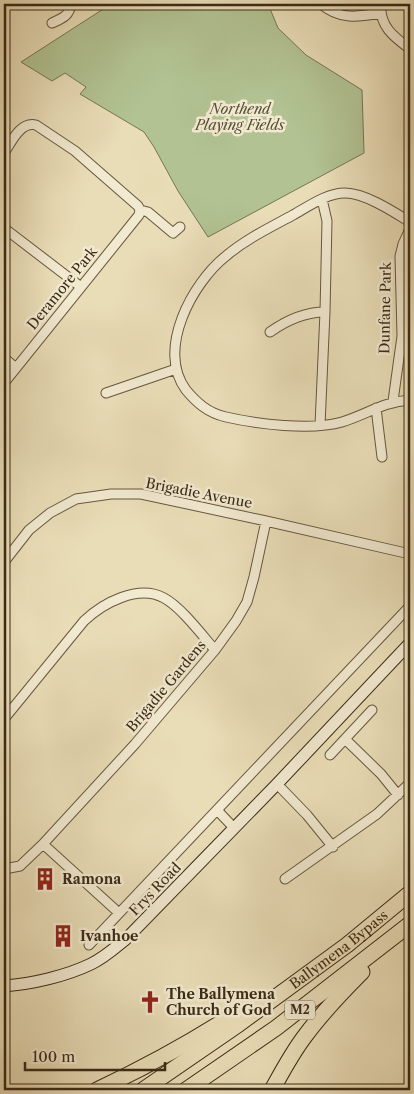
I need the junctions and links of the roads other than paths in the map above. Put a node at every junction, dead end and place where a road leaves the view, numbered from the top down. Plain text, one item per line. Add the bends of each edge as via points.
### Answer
1 (71, 4) edge
2 (321, 4) edge
3 (380, 8) edge
4 (52, 23) dead end
5 (410, 49) edge
6 (4, 154) edge
7 (322, 199) junction
8 (140, 210) junction
9 (410, 222) edge
10 (180, 227) dead end
11 (4, 228) edge
12 (410, 229) edge
13 (81, 287) junction
14 (324, 312) junction
15 (270, 332) dead end
16 (4, 358) edge
17 (16, 368) junction
18 (176, 369) junction
19 (4, 383) edge
20 (106, 393) dead end
21 (410, 400) edge
22 (393, 401) junction
23 (376, 408) junction
24 (320, 425) junction
25 (382, 457) dead end
26 (266, 521) junction
27 (410, 554) edge
28 (4, 562) edge
29 (410, 606) edge
30 (410, 643) edge
31 (215, 650) junction
32 (372, 710) dead end
33 (4, 719) edge
34 (345, 739) junction
35 (330, 755) dead end
36 (410, 783) edge
37 (277, 784) junction
38 (398, 795) junction
39 (217, 810) junction
40 (234, 828) junction
41 (43, 844) junction
42 (333, 847) junction
43 (4, 869) edge
44 (285, 879) dead end
45 (410, 893) edge
46 (119, 913) junction
47 (406, 928) edge
48 (89, 945) dead end
49 (347, 945) junction
50 (4, 986) edge
51 (97, 1090) edge
52 (143, 1090) edge
53 (186, 1090) edge
54 (272, 1090) edge

1 - 4 street via 70,12 64,18
2 - 3 street via 346,17
3 - 5 street via 388,30
6 - 8 street via 23,127 37,125 75,152
7 - 9 street via 351,193
7 - 14 street via 327,221
7 - 18 street via 217,263 184,315 175,346
8 - 10 street via 148,212 174,233
8 - 13 street, Deramore Park
11 - 13 street
12 - 22 street, Dunfane Park via 400,256 402,336
13 - 17 street, Deramore Park
14 - 15 street via 299,316
14 - 24 street
16 - 17 street
17 - 19 street, Deramore Park
18 - 20 street
18 - 24 street via 184,386 199,404 217,414 274,424
21 - 22 street
22 - 23 street
23 - 24 street via 343,421
23 - 25 street
26 - 27 street, Brigadie Avenue
26 - 28 street, Brigadie Avenue via 141,494 111,494 76,500 50,513 30,530
26 - 31 street, Brigadie Gardens via 247,602
29 - 39 street, Frys Road
30 - 37 street, Frys Road
31 - 33 street via 165,598 156,594 122,597 95,610 84,621
31 - 41 street, Brigadie Gardens
32 - 34 street
34 - 35 street
34 - 38 street
36 - 38 street
37 - 40 street, Frys Road
37 - 42 street
38 - 42 street
39 - 40 street
39 - 46 street, Frys Road
40 - 50 street, Frys Road via 110,953 50,978
41 - 43 street, Brigadie Gardens via 20,866
41 - 46 street
42 - 44 street
45 - 49 highway, Ballymena Bypass / M2
46 - 48 street, Frys Road
47 - 53 highway, Ballymena Bypass / M2 via 276,1028
47 - 54 highway via 305,1036
49 - 51 highway via 223,1022
49 - 52 highway, Ballymena Bypass / M2

